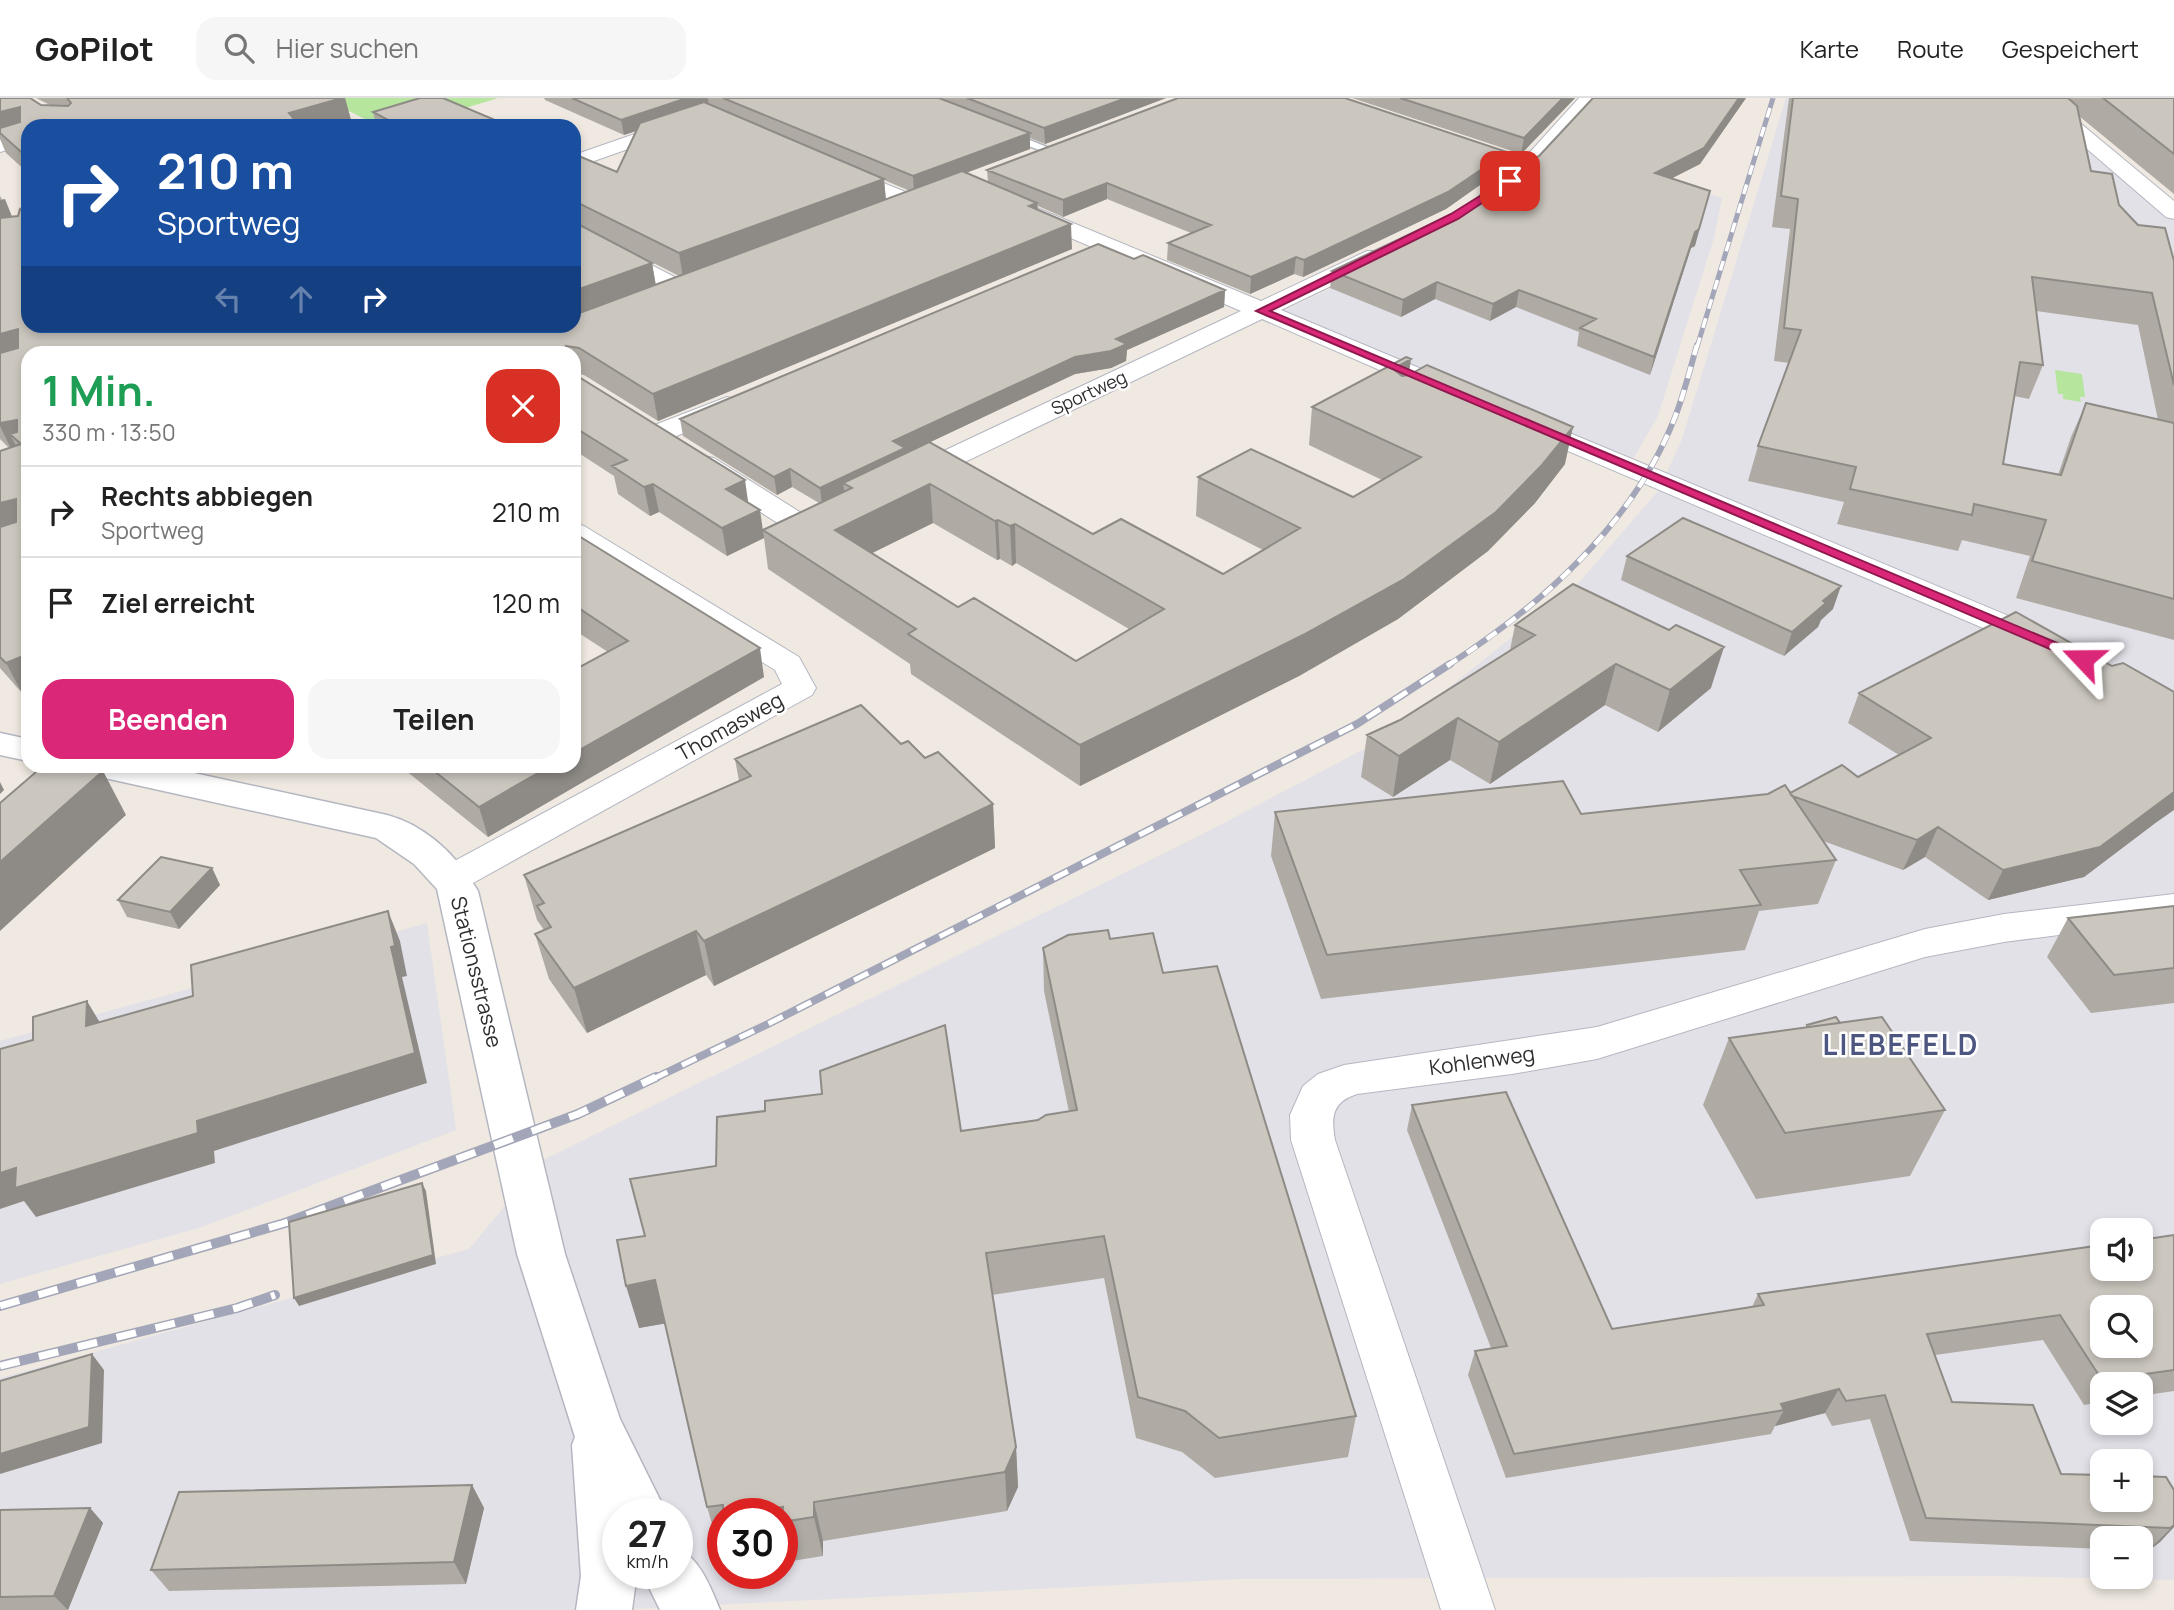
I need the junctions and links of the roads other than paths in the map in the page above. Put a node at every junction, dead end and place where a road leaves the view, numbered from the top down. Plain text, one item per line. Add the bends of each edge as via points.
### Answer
1 (1590, 98) edge
2 (2038, 98) edge
3 (699, 118) edge
4 (990, 128) edge
5 (21, 140) edge
6 (1076, 144) edge
7 (0, 146) edge
8 (1054, 152) junction
9 (1503, 157) edge
10 (581, 160) edge
11 (818, 162) edge
12 (1021, 164) edge
13 (1528, 166) junction
14 (942, 194) edge
15 (1006, 202) edge
16 (915, 204) junction
17 (1472, 207) edge
18 (2174, 212) edge
19 (890, 214) edge
20 (581, 236) edge
21 (1107, 245) junction
22 (1395, 247) edge
23 (1081, 256) edge
24 (710, 281) edge
25 (684, 290) junction
26 (658, 300) edge
27 (1261, 311) junction
28 (747, 397) edge
29 (880, 492) edge
30 (855, 504) edge
31 (581, 535) edge
32 (2063, 650) edge
33 (0, 744) edge
34 (21, 748) edge
35 (137, 773) edge
36 (451, 879) junction
37 (2174, 907) edge
38 (596, 1425) junction
39 (632, 1498) edge
40 (680, 1589) edge
41 (604, 1610) edge
42 (692, 1610) edge
43 (1468, 1610) edge

1 - 13 street
2 - 18 street
3 - 10 street
4 - 8 lane
5 - 7 street
6 - 8 street
8 - 12 street
9 - 13 street
11 - 16 street
13 - 17 street
14 - 16 street
15 - 21 street
16 - 19 street
20 - 25 street
21 - 23 street
21 - 27 street
22 - 27 street, Sportweg
24 - 25 street
25 - 26 street
27 - 29 street, Sportweg
27 - 32 street via 1427,391 1486,406
28 - 30 street via 645,427 805,528
31 - 36 street, Thomasweg via 788,664 800,688
33 - 34 street
35 - 36 street, Stationsstrasse via 387,828 428,853
36 - 38 street, Stationsstrasse via 458,891 541,1254
37 - 43 street, Kohlenweg via 2004,928 1926,943 1618,1038 1512,1058 1357,1078 1321,1093 1310,1111 1313,1140
38 - 39 street, Stationsstrasse
38 - 41 street, Stationsstrasse via 609,1576
40 - 42 street

